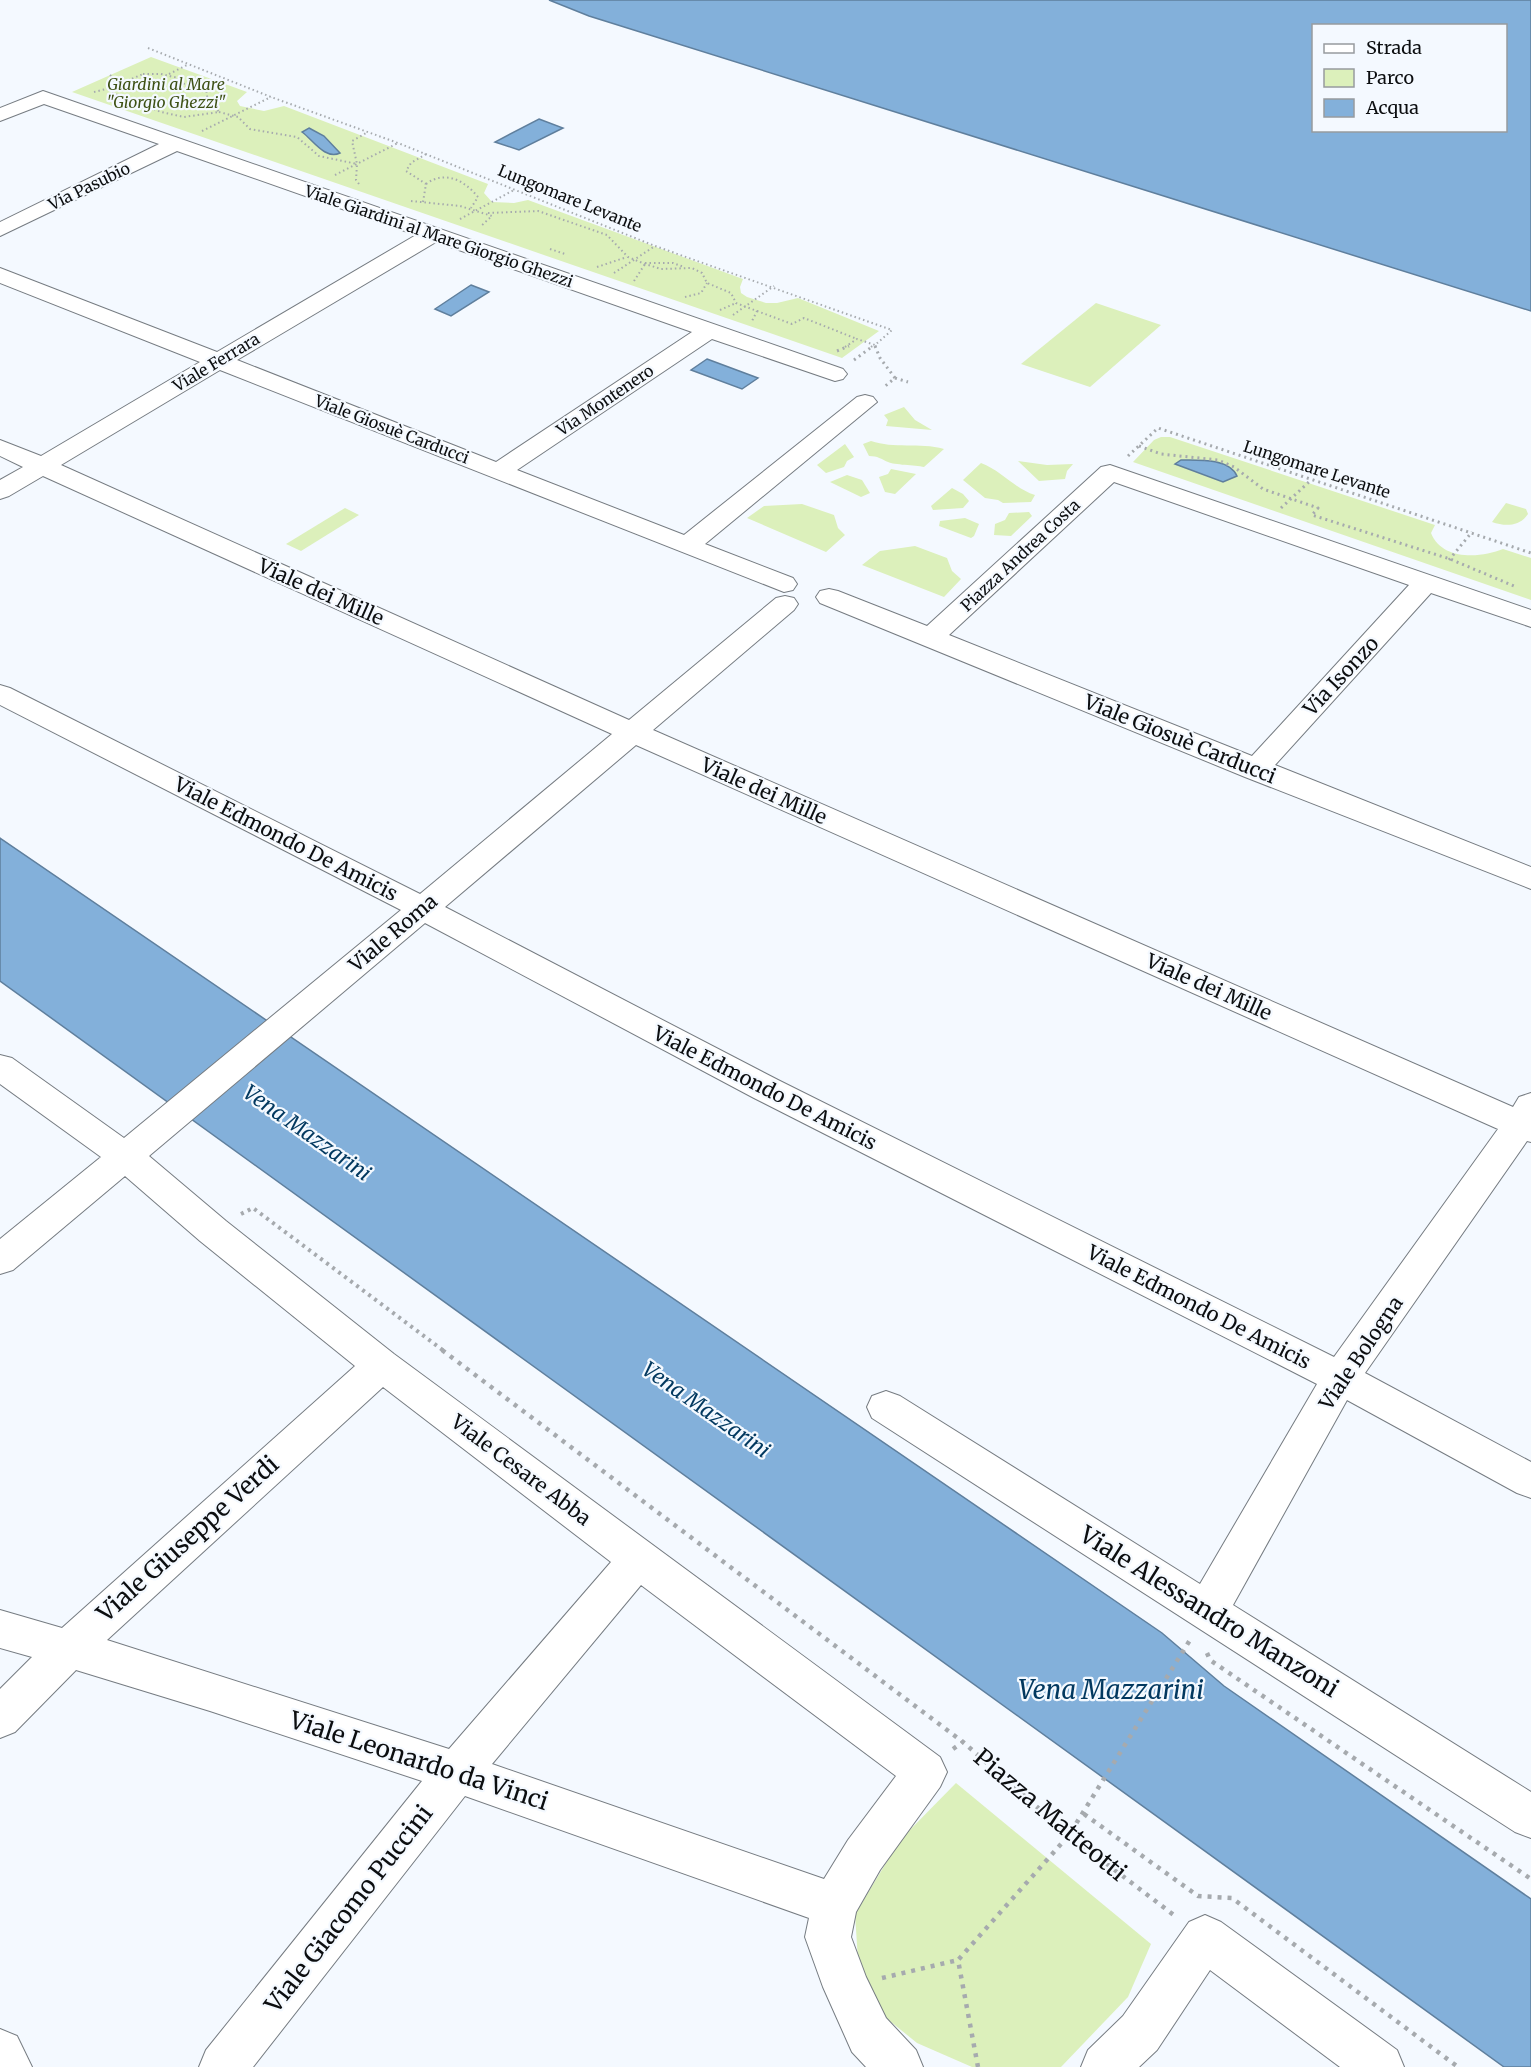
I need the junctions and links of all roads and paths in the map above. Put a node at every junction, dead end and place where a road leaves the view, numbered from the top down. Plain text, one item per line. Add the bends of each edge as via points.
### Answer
1 (147, 48) dead end
2 (188, 64) junction
3 (169, 74) junction
4 (110, 75) dead end
5 (226, 79) junction
6 (119, 82) junction
7 (206, 87) junction
8 (271, 97) junction
9 (219, 112) junction
10 (0, 116) edge
11 (232, 116) junction
12 (368, 132) junction
13 (398, 142) junction
14 (177, 143) junction
15 (426, 154) junction
16 (357, 164) junction
17 (426, 184) junction
18 (361, 185) dead end
19 (515, 189) junction
20 (308, 190) junction
21 (406, 201) dead end
22 (423, 202) junction
23 (471, 208) junction
24 (477, 210) junction
25 (488, 213) dead end
26 (0, 230) edge
27 (433, 234) junction
28 (655, 246) junction
29 (633, 260) junction
30 (642, 263) junction
31 (685, 267) junction
32 (0, 275) edge
33 (707, 283) junction
34 (774, 286) junction
35 (591, 289) junction
36 (678, 298) dead end
37 (746, 307) junction
38 (757, 311) junction
39 (761, 325) dead end
40 (710, 330) junction
41 (857, 339) junction
42 (875, 345) junction
43 (828, 348) dead end
44 (217, 361) junction
45 (835, 374) dead end
46 (895, 378) junction
47 (908, 382) dead end
48 (865, 402) joint
49 (1139, 446) junction
50 (0, 447) edge
51 (42, 466) junction
52 (500, 471) junction
53 (1110, 472) junction
54 (1311, 480) junction
55 (0, 491) edge
56 (1291, 499) junction
57 (1264, 526) junction
58 (1472, 532) junction
59 (688, 545) junction
60 (1531, 553) edge
61 (1450, 559) junction
62 (1427, 582) junction
63 (1515, 586) dead end
64 (804, 589) junction
65 (1531, 618) edge
66 (931, 637) junction
67 (0, 694) edge
68 (632, 732) junction
69 (1255, 770) junction
70 (1531, 879) edge
71 (422, 908) junction
72 (0, 1067) edge
73 (1528, 1120) edge
74 (137, 1147) junction
75 (213, 1231) junction
76 (0, 1260) edge
77 (381, 1365) junction
78 (1340, 1378) junction
79 (886, 1407) dead end
80 (1531, 1481) edge
81 (638, 1559) junction
82 (0, 1629) edge
83 (1201, 1633) junction
84 (69, 1648) junction
85 (0, 1718) edge
86 (963, 1742) junction
87 (457, 1772) junction
88 (925, 1772) junction
89 (1531, 1817) edge
90 (1070, 1835) junction
91 (1531, 1879) edge
92 (834, 1905) junction
93 (1205, 1938) junction
94 (958, 1960) junction
95 (846, 1987) junction
96 (0, 2053) edge
97 (8, 2067) edge
98 (223, 2067) edge
99 (899, 2067) edge
100 (978, 2067) edge
101 (1105, 2067) edge
102 (1380, 2067) edge

1 - 2 path, Lungomare Levante
2 - 3 path
2 - 5 path, Lungomare Levante
3 - 6 path via 151,73
3 - 7 path via 178,78 179,83
4 - 6 path
5 - 7 path
5 - 8 path, Lungomare Levante
6 - 9 path via 110,92 161,112 184,117
7 - 9 path via 207,96
8 - 11 path
8 - 12 path, Lungomare Levante
9 - 11 path
10 - 14 street, Viale Giardini al Mare Giorgio Ghezzi via 43,96
11 - 14 path
11 - 16 path via 250,129 297,137 319,156
12 - 13 path, Lungomare Levante
12 - 16 path via 352,141
13 - 15 path, Lungomare Levante
13 - 16 path
14 - 20 street, Viale Giardini al Mare Giorgio Ghezzi
14 - 26 street, Via Pasubio
15 - 17 path via 406,171
15 - 19 path, Lungomare Levante
16 - 18 path via 356,180
16 - 20 path
17 - 22 path
17 - 23 path via 440,177 456,178 478,197
19 - 24 path
19 - 28 path, Lungomare Levante
20 - 27 street, Viale Giardini al Mare Giorgio Ghezzi
21 - 22 path
22 - 23 path
23 - 24 path
24 - 27 path
25 - 29 path via 538,211 607,235
27 - 35 street, Viale Giardini al Mare Giorgio Ghezzi
27 - 44 street, Viale Ferrara
28 - 29 path
28 - 34 path, Lungomare Levante
29 - 30 path
29 - 35 path
30 - 31 path
30 - 31 path via 661,269
31 - 33 path via 702,273
32 - 44 street, Viale Giosuè Carducci
33 - 36 path via 701,293
33 - 37 path via 729,292 736,303
34 - 37 path
34 - 42 path, Lungomare Levante via 892,330
35 - 40 street, Viale Giardini al Mare Giorgio Ghezzi
37 - 38 path
37 - 40 path
38 - 39 path via 751,322
38 - 41 path via 792,324 804,318
40 - 45 street, Viale Giardini al Mare Giorgio Ghezzi
40 - 52 street, Via Montenero
41 - 42 path
41 - 43 path via 837,351
42 - 46 path
44 - 51 street, Viale Ferrara
44 - 52 street, Viale Giosuè Carducci
46 - 47 path
46 - 48 path
48 - 59 street
49 - 53 path, Lungomare Levante
49 - 54 path, Lungomare Levante via 1158,428
49 - 56 path via 1161,454 1218,460 1263,489
50 - 51 street, Viale dei Mille
51 - 55 street, Viale Ferrara
51 - 68 street, Viale dei Mille
52 - 59 street, Viale Giosuè Carducci
53 - 57 street
53 - 66 street, Piazza Andrea Costa
54 - 56 path
54 - 58 path, Lungomare Levante
56 - 57 path
56 - 61 path via 1318,508 1312,515
57 - 62 street
58 - 60 path, Lungomare Levante
58 - 61 path
59 - 64 street, Viale Giosuè Carducci
61 - 62 path
61 - 63 path
62 - 65 street
62 - 69 street, Via Isonzo
64 - 66 street, Viale Giosuè Carducci
64 - 68 street, Viale Roma
66 - 69 street, Viale Giosuè Carducci
67 - 71 street, Viale Edmondo De Amicis
68 - 71 street, Viale Roma
68 - 73 street, Viale dei Mille
69 - 70 street, Viale Giosuè Carducci
71 - 74 street, Viale Roma
71 - 78 street, Viale Edmondo De Amicis via 766,1089
72 - 74 street, Viale Cesare Abba
73 - 78 street, Viale Bologna
74 - 75 street, Viale Cesare Abba
74 - 76 street, Viale Roma
75 - 77 street, Viale Cesare Abba
75 - 86 path via 253,1208
77 - 81 street, Viale Cesare Abba
77 - 84 street, Viale Giuseppe Verdi
78 - 80 street, Viale Edmondo De Amicis
78 - 83 street, Viale Bologna
79 - 83 street, Viale Alessandro Manzoni
81 - 87 street, Viale Giacomo Puccini
81 - 88 street, Viale Cesare Abba
82 - 84 street, Viale Leonardo da Vinci
83 - 89 street, Viale Alessandro Manzoni
83 - 90 path
83 - 91 path via 1209,1660
84 - 85 street, Viale Giuseppe Verdi
84 - 87 street, Viale Leonardo da Vinci
86 - 88 path, Piazza Matteotti
86 - 90 path, Piazza Matteotti
87 - 92 street, Viale Leonardo da Vinci
87 - 98 street, Viale Giacomo Puccini
88 - 92 street
90 - 93 path, Piazza Matteotti
90 - 94 path
92 - 95 street via 828,1937
93 - 101 street via 1140,2033
93 - 102 street
94 - 95 path
94 - 100 path
95 - 99 street via 869,2035
96 - 97 street

